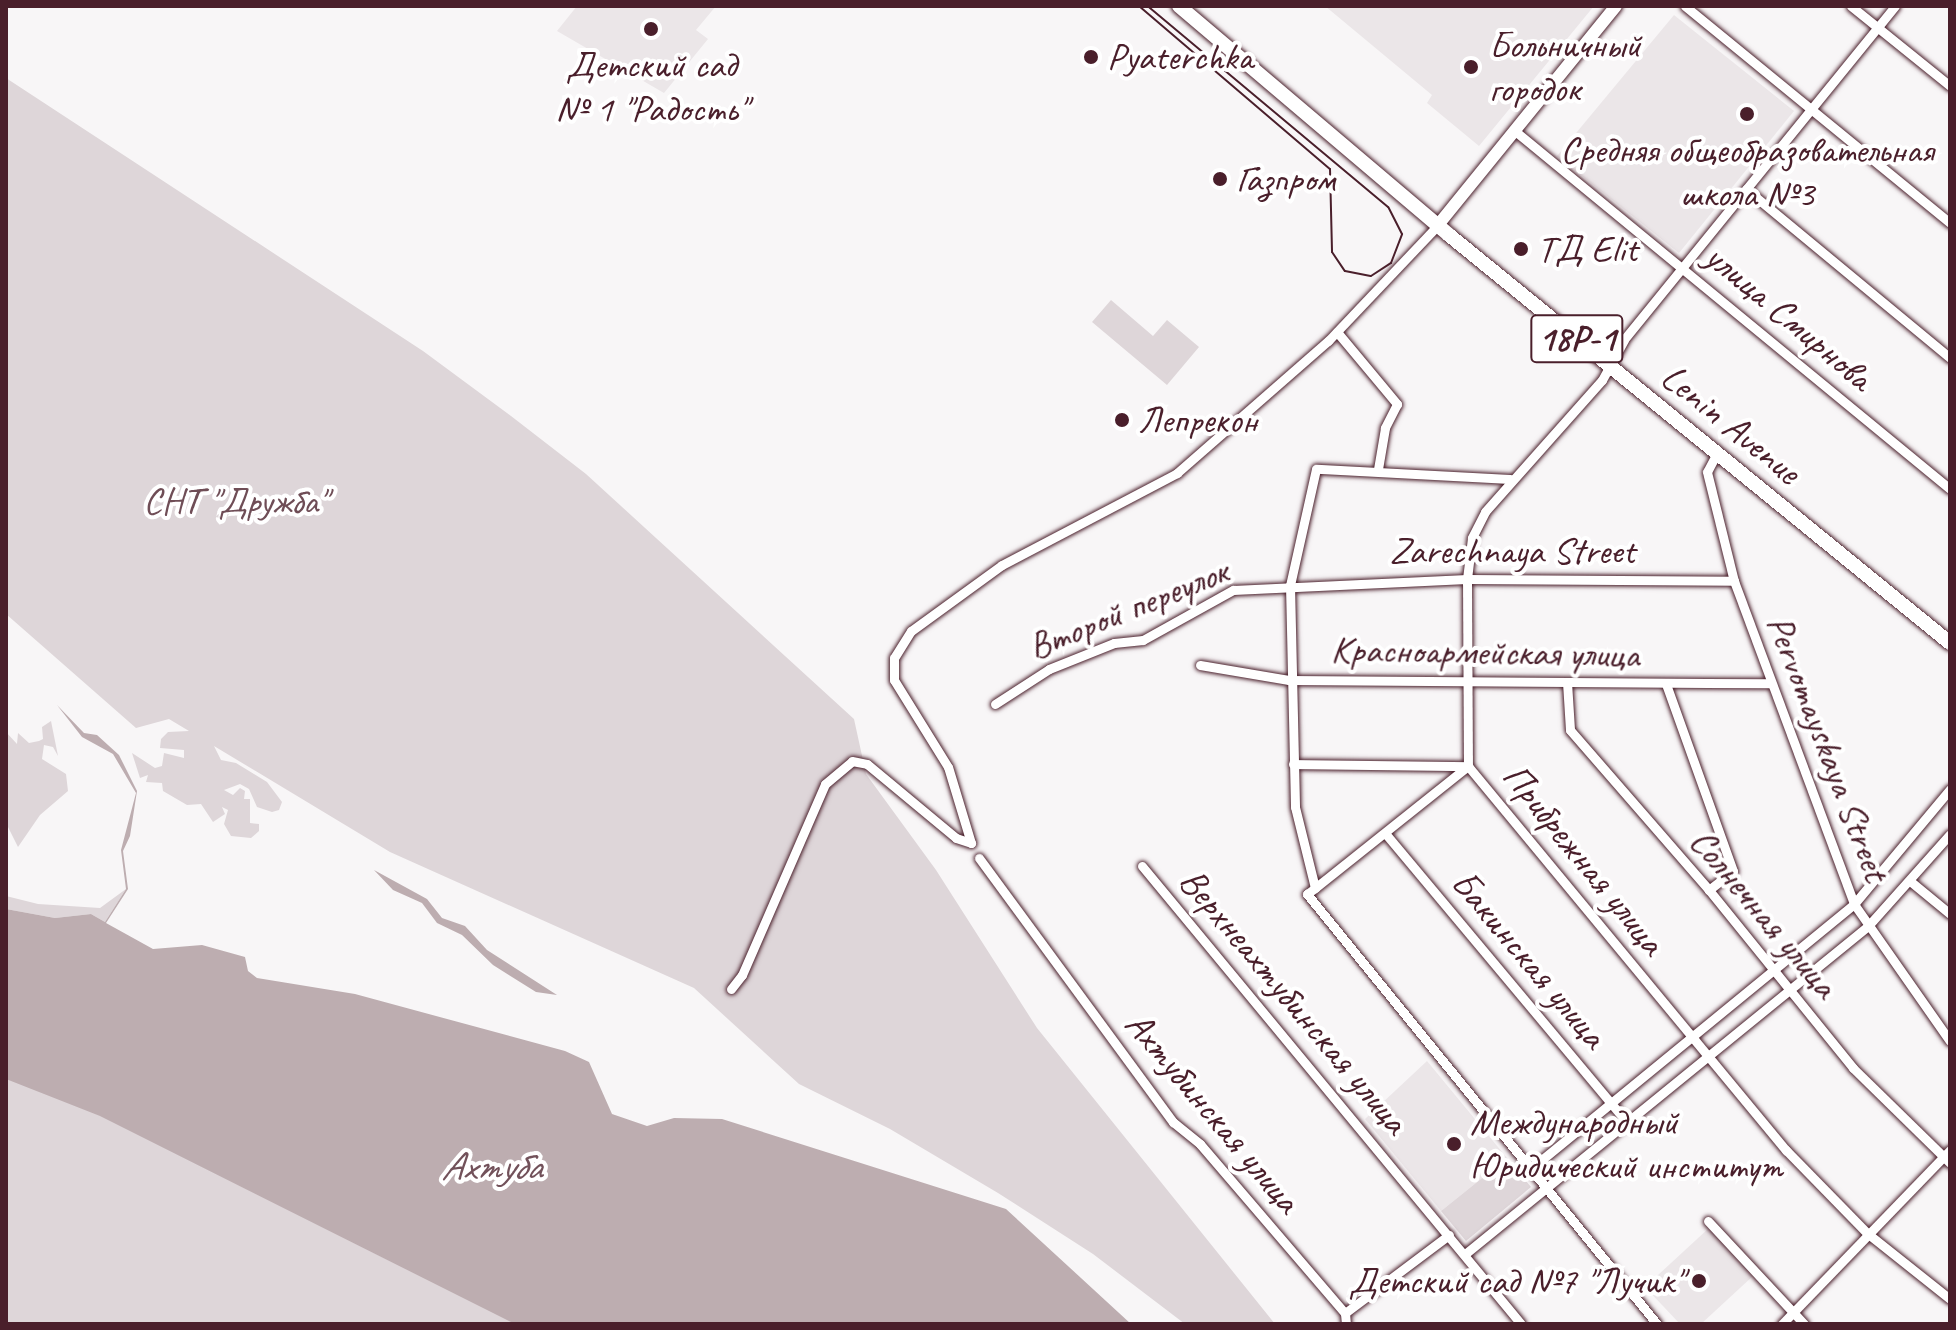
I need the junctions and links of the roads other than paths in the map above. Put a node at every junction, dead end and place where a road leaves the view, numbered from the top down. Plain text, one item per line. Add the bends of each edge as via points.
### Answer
1 (1179, 6) edge
2 (1616, 6) edge
3 (1685, 6) edge
4 (1851, 6) edge
5 (1895, 6) edge
6 (1877, 27) junction
7 (1950, 86) edge
8 (1811, 110) junction
9 (1515, 131) junction
10 (1746, 189) junction
11 (1950, 223) edge
12 (1438, 225) junction
13 (1681, 267) junction
14 (1337, 332) junction
15 (1950, 358) edge
16 (1609, 366) junction
17 (1717, 453) junction
18 (1378, 469) junction
19 (1510, 479) junction
20 (1949, 484) edge
21 (1467, 579) junction
22 (1734, 581) junction
23 (1290, 585) junction
24 (1950, 643) edge
25 (1200, 665) dead end
26 (1289, 680) junction
27 (1465, 680) junction
28 (1567, 682) junction
29 (1771, 683) junction
30 (1666, 684) junction
31 (995, 704) dead end
32 (1293, 764) junction
33 (1468, 766) junction
34 (1950, 789) edge
35 (1385, 833) junction
36 (1950, 834) edge
37 (979, 858) dead end
38 (1142, 866) dead end
39 (1910, 881) junction
40 (1315, 888) junction
41 (1709, 890) junction
42 (1854, 904) junction
43 (1950, 914) edge
44 (1868, 926) junction
45 (1773, 971) junction
46 (731, 989) dead end
47 (1789, 991) junction
48 (1692, 1038) junction
49 (1950, 1041) edge
50 (1708, 1058) junction
51 (1612, 1105) junction
52 (1628, 1124) junction
53 (1947, 1156) edge
54 (1528, 1171) junction
55 (1544, 1190) junction
56 (1708, 1221) dead end
57 (1867, 1233) junction
58 (1449, 1235) junction
59 (1465, 1254) junction
60 (1950, 1299) edge
61 (1345, 1313) junction
62 (1793, 1313) junction
63 (1346, 1324) edge
64 (1521, 1324) edge
65 (1657, 1324) edge
66 (1782, 1324) edge
67 (1804, 1324) edge

1 - 12 main road, Lenin Avenue / 18Р-1
2 - 9 street
3 - 8 street
4 - 6 street
5 - 6 street, Прибрежная улица
6 - 7 street
6 - 8 street, Прибрежная улица
8 - 10 street, Прибрежная улица
8 - 11 street
9 - 12 street
9 - 13 street, улица Смирнова
10 - 13 street, Прибрежная улица
10 - 15 street
12 - 14 street
12 - 16 main road, Lenin Avenue / 18Р-1
13 - 16 street, Прибрежная улица
13 - 20 street, улица Смирнова
14 - 18 street via 1397,404 1385,428
14 - 46 street via 1177,473 1002,565 911,631 894,658 894,680 948,767 971,843 956,838 867,764 852,761 825,784 742,975
16 - 17 main road, Lenin Avenue / 18Р-1
16 - 19 street, Прибрежная улица
17 - 22 street, Pervomayskaya Street via 1707,472
17 - 24 main road, Lenin Avenue / 18Р-1
18 - 19 street
18 - 23 street via 1316,469
19 - 21 street, Прибрежная улица via 1472,538
21 - 22 street, Zarechnaya Street
21 - 23 street, Zarechnaya Street
21 - 27 street, Прибрежная улица
22 - 29 street, Pervomayskaya Street
23 - 26 street
23 - 31 street, Второй переулок via 1233,590 1143,640 1114,643 1049,669
25 - 26 street, Красноармейская улица
26 - 27 street, Красноармейская улица
26 - 32 street
27 - 28 street, Красноармейская улица
27 - 33 street, Прибрежная улица
28 - 30 street, Красноармейская улица
28 - 41 street, Солнечная улица via 1570,730
29 - 30 street, Красноармейская улица
29 - 42 street, Pervomayskaya Street
30 - 41 street via 1733,871
32 - 33 street
32 - 40 street via 1299,834
33 - 35 street
33 - 48 street, Прибрежная улица
34 - 42 street
35 - 40 street
35 - 51 street, Бакинская улица
36 - 39 street
37 - 61 street, Ахтубинская улица via 1173,1122 1200,1144
38 - 58 street, Верхнеахтубинская улица
39 - 43 street
39 - 44 street
40 - 54 street via 1307,894
41 - 45 street, Солнечная улица
42 - 44 street, Pervomayskaya Street
42 - 45 street
44 - 47 street
44 - 49 street, Pervomayskaya Street
45 - 47 street, Солнечная улица
45 - 48 street
47 - 50 street
47 - 53 street, Солнечная улица via 1853,1068
48 - 50 street, Прибрежная улица
48 - 51 street
50 - 52 street
50 - 57 street, Прибрежная улица via 1786,1150
51 - 52 street, Бакинская улица
51 - 54 street
52 - 55 street
53 - 57 street
54 - 55 street
55 - 59 street
55 - 65 street
56 - 62 street
57 - 60 street, Прибрежная улица
57 - 62 street
58 - 59 street, Верхнеахтубинская улица
58 - 61 street
59 - 64 street, Верхнеахтубинская улица
61 - 63 street
62 - 66 street
62 - 67 street

